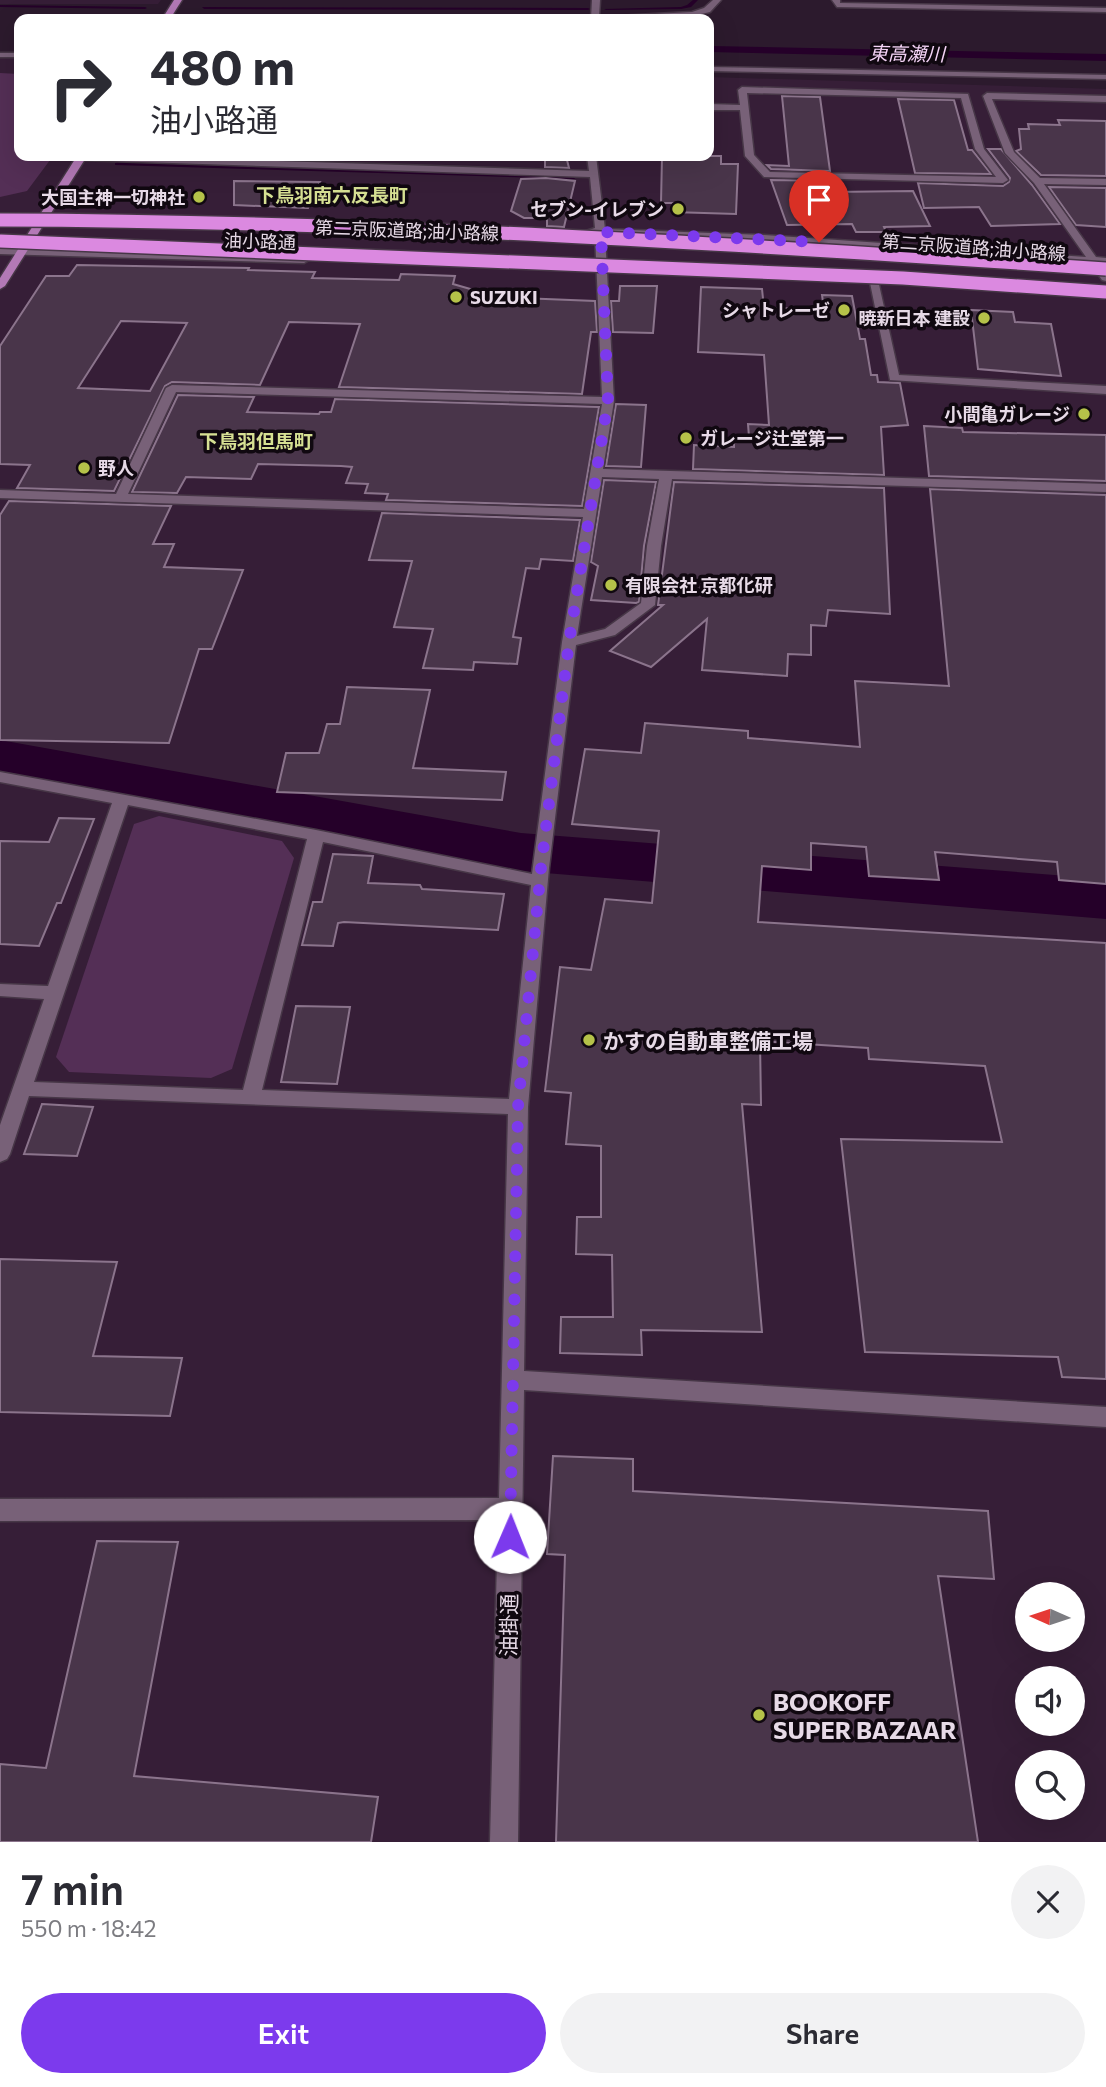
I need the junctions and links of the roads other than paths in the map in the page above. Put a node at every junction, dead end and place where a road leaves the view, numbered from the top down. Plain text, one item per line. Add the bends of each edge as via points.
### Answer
1 (717, 0) edge
2 (836, 0) edge
3 (971, 4) edge
4 (596, 10) edge
5 (1106, 10) edge
6 (714, 69) edge
7 (1106, 77) edge
8 (1106, 99) edge
9 (714, 107) edge
10 (744, 108) junction
11 (78, 161) edge
12 (201, 161) edge
13 (592, 161) edge
14 (593, 174) junction
15 (1037, 181) junction
16 (1106, 182) edge
17 (0, 214) edge
18 (44, 215) junction
19 (0, 222) edge
20 (601, 232) junction
21 (0, 235) edge
22 (0, 241) edge
23 (0, 251) edge
24 (22, 252) junction
25 (1101, 261) edge
26 (604, 268) junction
27 (1106, 276) edge
28 (873, 280) junction
29 (0, 286) edge
30 (1106, 294) edge
31 (1106, 390) edge
32 (608, 401) junction
33 (596, 473) junction
34 (666, 475) junction
35 (1106, 488) edge
36 (0, 494) edge
37 (120, 498) junction
38 (589, 513) junction
39 (569, 642) junction
40 (0, 777) edge
41 (121, 801) junction
42 (316, 835) junction
43 (540, 875) junction
44 (0, 990) edge
45 (55, 993) junction
46 (22, 1089) junction
47 (251, 1097) junction
48 (518, 1107) junction
49 (0, 1154) edge
50 (513, 1380) junction
51 (1106, 1417) edge
52 (510, 1509) junction
53 (0, 1510) edge
54 (504, 1842) edge

1 - 4 street via 692,14
2 - 3 street via 837,5
3 - 5 street
6 - 7 street
8 - 15 street via 987,96 1010,153
9 - 10 street
10 - 10 street via 750,156 767,175 1003,180 980,149 965,96 742,90
11 - 18 main road
12 - 14 street
13 - 14 street, 油掛通
14 - 20 street, 油掛通
15 - 16 street
15 - 25 street
17 - 18 street, 油小路通
18 - 20 street, 油小路通
18 - 24 main road
19 - 27 highway, 第二京阪道路;油小路線, bridge via 499,240
20 - 25 street, 油小路通
20 - 26 street, 油掛通
21 - 27 highway, 第二京阪道路;油小路線
22 - 30 highway, bridge via 809,274
23 - 24 street, 油小路通
24 - 26 street, 油小路通
24 - 29 main road
25 - 27 street
26 - 28 street, 油小路通
26 - 32 street, 油掛通
28 - 30 street, 油小路通
28 - 31 street via 894,378
32 - 33 street, 油掛通
32 - 37 street via 173,388
33 - 34 street
33 - 38 street, 油掛通
34 - 35 street
34 - 39 street via 648,605 610,632
36 - 37 street
37 - 38 street
38 - 39 street, 油掛通
39 - 43 street, 油掛通
40 - 41 street
41 - 42 street
41 - 45 street
42 - 43 street
42 - 47 street
43 - 48 street, 油掛通
44 - 45 street
45 - 46 street
46 - 47 street
46 - 49 street
47 - 48 street
48 - 50 street, 油掛通
50 - 51 street
50 - 52 street, 油掛通
52 - 53 street
52 - 54 street, 油掛通

